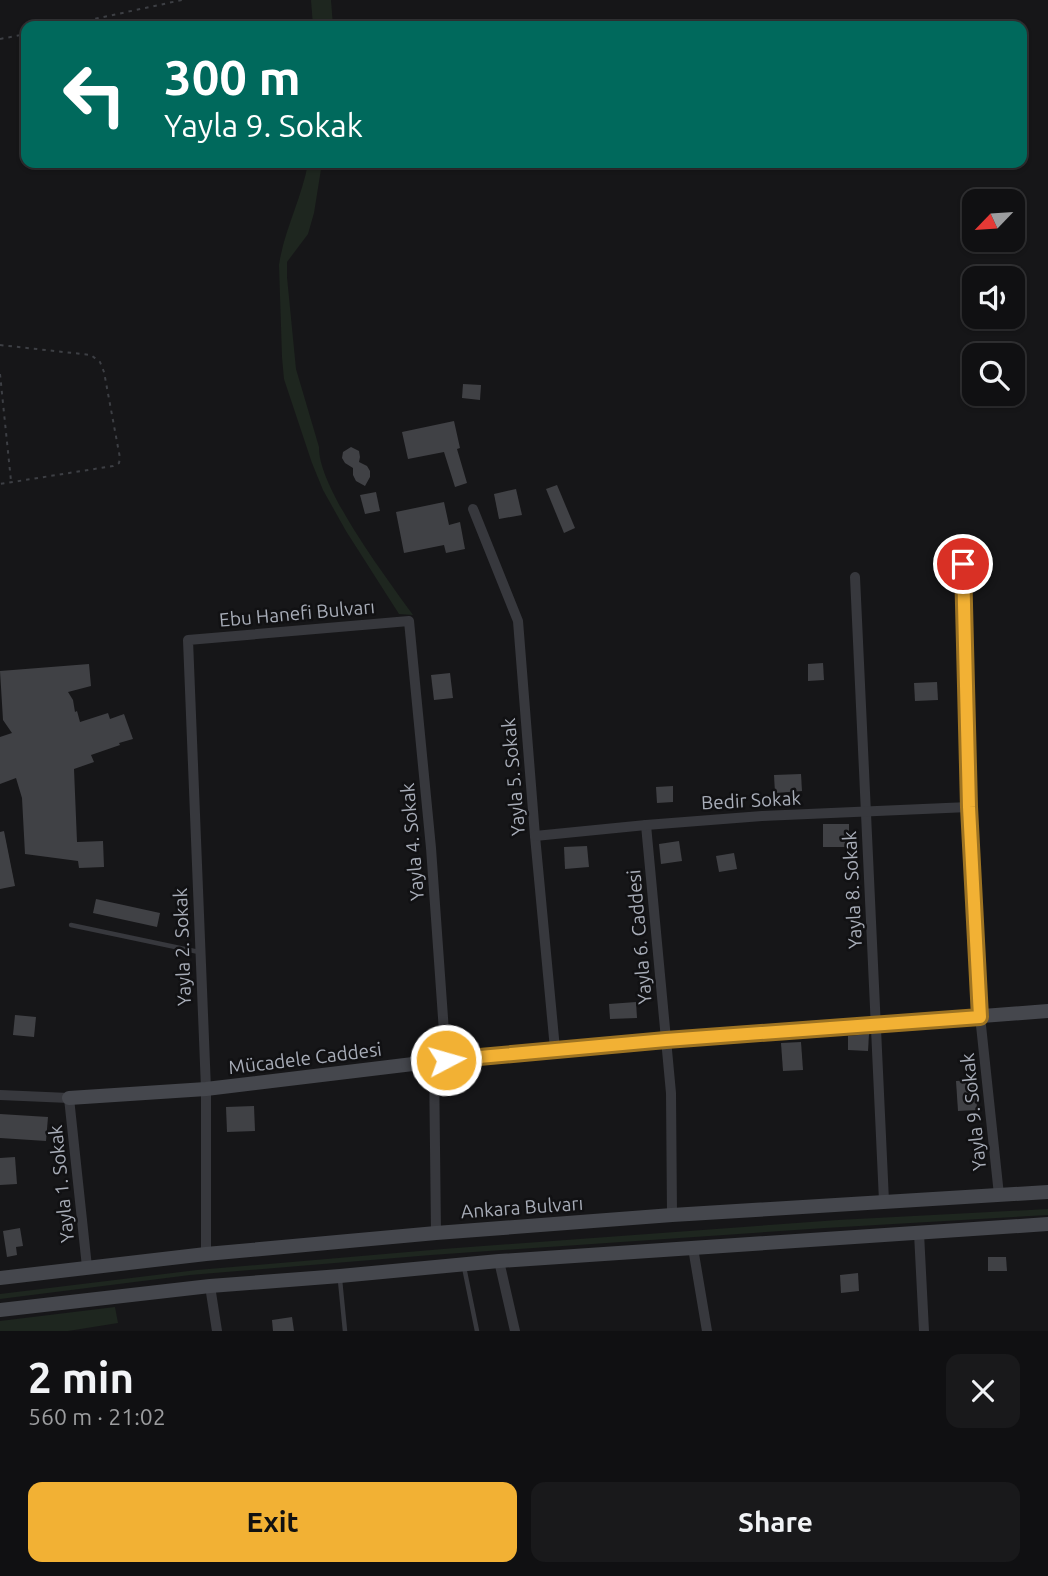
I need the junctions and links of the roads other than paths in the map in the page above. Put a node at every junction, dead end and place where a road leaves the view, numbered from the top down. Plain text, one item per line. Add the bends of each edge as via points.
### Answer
1 (473, 509) dead end
2 (963, 564) dead end
3 (855, 577) dead end
4 (409, 621) joint
5 (188, 640) joint
6 (969, 807) junction
7 (866, 812) junction
8 (646, 825) junction
9 (535, 836) junction
10 (71, 925) dead end
11 (199, 952) junction
12 (1048, 1011) edge
13 (980, 1017) junction
14 (877, 1025) junction
15 (666, 1040) junction
16 (555, 1049) junction
17 (440, 1061) junction
18 (206, 1089) junction
19 (0, 1096) edge
20 (69, 1098) junction
21 (1048, 1192) edge
22 (999, 1195) junction
23 (884, 1201) junction
24 (672, 1215) junction
25 (1048, 1224) edge
26 (436, 1233) junction
27 (919, 1233) junction
28 (693, 1248) junction
29 (206, 1254) junction
30 (499, 1261) junction
31 (463, 1264) junction
32 (87, 1267) junction
33 (340, 1276) junction
34 (0, 1278) edge
35 (210, 1286) junction
36 (0, 1310) edge
37 (217, 1331) edge
38 (345, 1331) edge
39 (477, 1331) edge
40 (515, 1331) edge
41 (707, 1331) edge
42 (925, 1331) edge

1 - 9 street, Yayla 5. Sokak via 518,621
2 - 6 street, Yayla 9. Sokak
3 - 7 street, Yayla 8. Sokak
4 - 5 street, Ebu Hanefi Bulvarı
4 - 17 street, Yayla 4. Sokak via 431,848
5 - 11 street, Yayla 2. Sokak
6 - 7 street, Bedir Sokak
6 - 13 street, Yayla 9. Sokak
7 - 8 street, Bedir Sokak
7 - 14 street, Yayla 8. Sokak
8 - 9 street, Bedir Sokak
8 - 15 street, Yayla 6. Caddesi
9 - 16 street, Yayla 5. Sokak
10 - 11 lane
11 - 18 street, Yayla 2. Sokak
12 - 13 main road, Mücadele Caddesi
13 - 14 main road, Mücadele Caddesi
13 - 22 street, Yayla 9. Sokak
14 - 15 main road, Mücadele Caddesi
14 - 23 street, Yayla 8. Sokak
15 - 16 main road, Mücadele Caddesi
15 - 24 street, Yayla 6. Caddesi
16 - 17 main road, Mücadele Caddesi
17 - 18 main road, Mücadele Caddesi
17 - 26 street, Yayla 4. Sokak
18 - 20 main road, Mücadele Caddesi
18 - 29 street, Yayla 2. Sokak
19 - 20 street
20 - 32 street, Yayla 1. Sokak
21 - 22 main road, Ankara Bulvarı
22 - 23 main road, Ankara Bulvarı
23 - 24 main road, Ankara Bulvarı
24 - 26 main road, Ankara Bulvarı
25 - 27 main road
26 - 29 main road, Ankara Bulvarı
27 - 28 main road
27 - 42 street
28 - 30 main road
28 - 41 street
29 - 32 main road, Ankara Bulvarı
30 - 31 main road
30 - 40 street
31 - 33 main road
31 - 39 lane
32 - 34 main road, Ankara Bulvarı
33 - 35 main road
33 - 38 lane
35 - 36 main road
35 - 37 street

